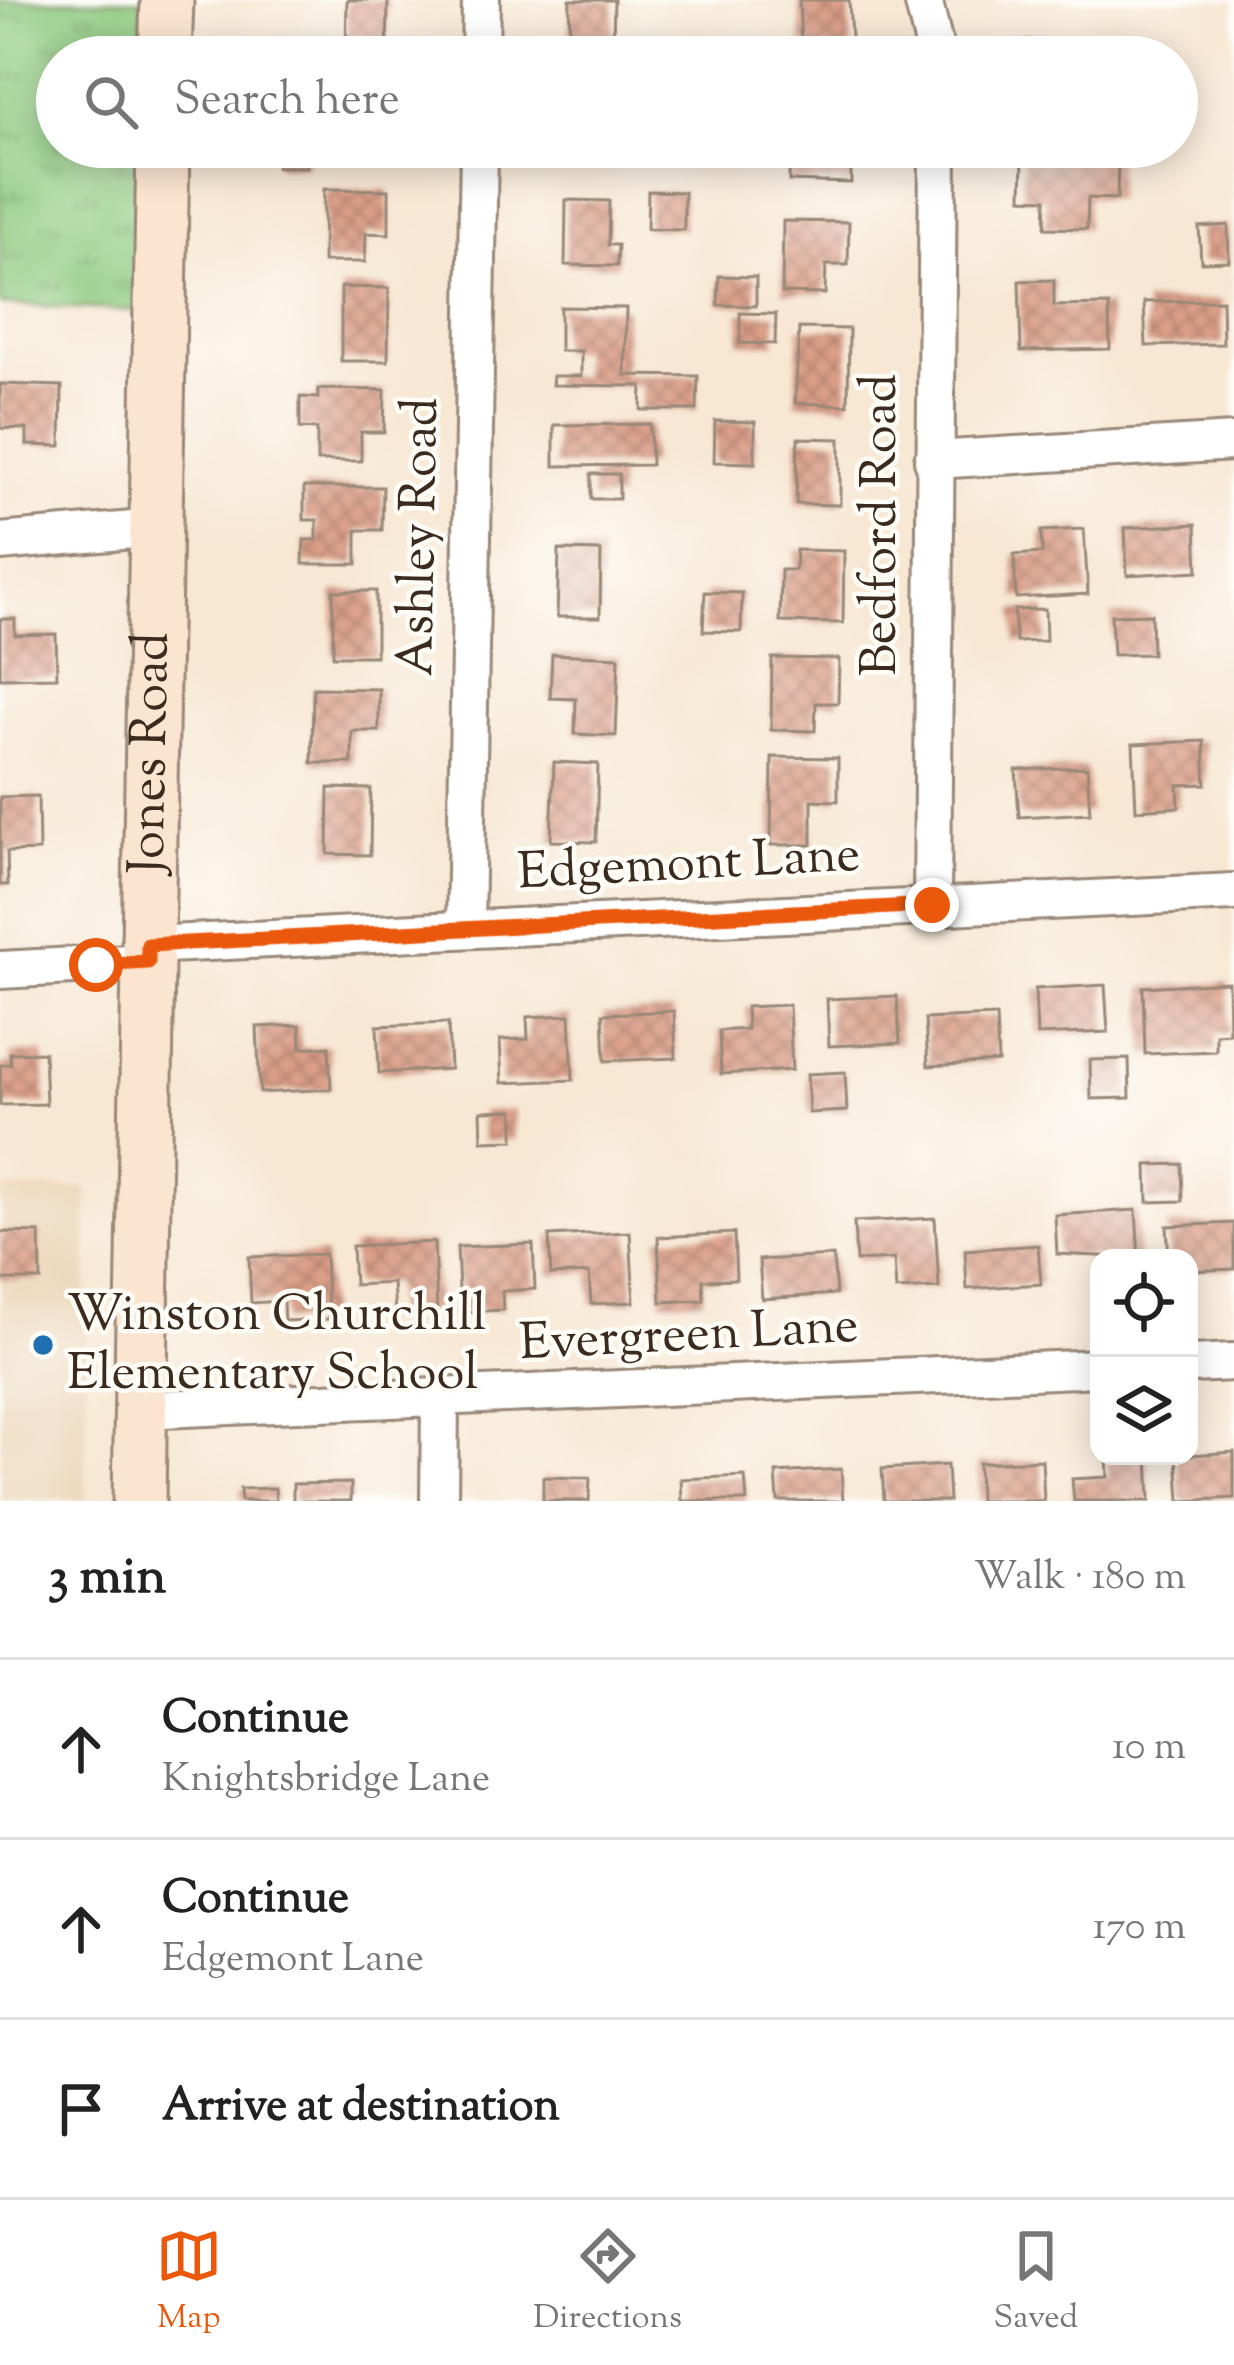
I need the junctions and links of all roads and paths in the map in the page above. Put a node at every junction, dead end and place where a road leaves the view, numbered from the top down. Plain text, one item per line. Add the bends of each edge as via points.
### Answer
1 (166, 0) edge
2 (481, 0) edge
3 (923, 0) edge
4 (165, 36) edge
5 (480, 36) edge
6 (932, 36) edge
7 (164, 168) edge
8 (479, 168) edge
9 (938, 168) edge
10 (1234, 442) edge
11 (932, 460) junction
12 (155, 528) junction
13 (0, 542) edge
14 (1234, 892) edge
15 (932, 905) junction
16 (465, 929) junction
17 (148, 953) junction
18 (0, 970) edge
19 (1234, 1362) edge
20 (1198, 1364) edge
21 (1090, 1368) edge
22 (440, 1400) junction
23 (140, 1410) junction
24 (139, 1501) edge
25 (439, 1501) edge

1 - 4 street
2 - 5 street
3 - 6 street
7 - 12 street, Jones Road
8 - 16 street, Ashley Road
9 - 11 street, Bedford Road
10 - 11 street
11 - 15 street, Bedford Road
12 - 13 street
12 - 17 street, Jones Road
14 - 15 street, Edgemont Lane
15 - 16 street, Edgemont Lane
16 - 17 street, Edgemont Lane
17 - 18 street, Edgemont Lane
17 - 23 street, Jones Road
19 - 20 street
21 - 22 street, Evergreen Lane
22 - 23 street, Evergreen Lane
22 - 25 street
23 - 24 street, Jones Road

